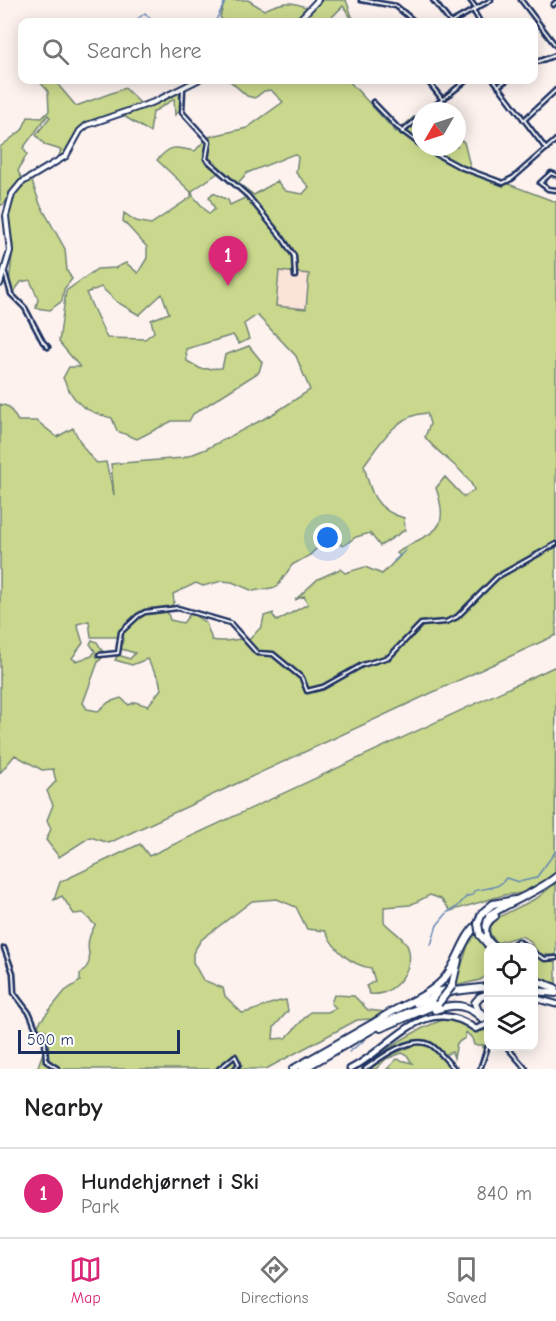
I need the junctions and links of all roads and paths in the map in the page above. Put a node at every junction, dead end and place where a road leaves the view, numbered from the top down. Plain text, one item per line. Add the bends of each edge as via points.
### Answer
1 (318, 0) edge
2 (361, 0) edge
3 (433, 0) edge
4 (470, 0) edge
5 (491, 0) edge
6 (521, 0) edge
7 (475, 9) junction
8 (301, 18) edge
9 (411, 18) edge
10 (448, 18) edge
11 (458, 18) edge
12 (478, 18) edge
13 (532, 18) edge
14 (538, 26) edge
15 (556, 46) edge
16 (556, 55) edge
17 (538, 62) edge
18 (190, 84) edge
19 (430, 84) edge
20 (461, 84) edge
21 (501, 84) edge
22 (498, 86) joint
23 (184, 87) junction
24 (556, 90) edge
25 (442, 99) junction
26 (373, 102) dead end
27 (438, 102) edge
28 (524, 120) junction
29 (412, 124) edge
30 (402, 132) junction
31 (412, 139) edge
32 (556, 140) edge
33 (546, 149) junction
34 (440, 156) edge
35 (556, 175) edge
36 (556, 190) edge
37 (5, 273) junction
38 (295, 276) dead end
39 (0, 284) edge
40 (48, 347) dead end
41 (556, 544) edge
42 (99, 655) dead end
43 (556, 878) edge
44 (533, 893) junction
45 (507, 909) junction
46 (487, 943) edge
47 (491, 943) edge
48 (4, 948) dead end
49 (538, 955) edge
50 (556, 958) edge
51 (538, 983) edge
52 (538, 988) edge
53 (484, 989) edge
54 (484, 990) edge
55 (484, 990) edge
56 (556, 990) edge
57 (538, 992) edge
58 (484, 994) edge
59 (423, 996) junction
60 (538, 999) edge
61 (556, 1004) edge
62 (420, 1014) junction
63 (484, 1016) edge
64 (484, 1016) edge
65 (484, 1021) edge
66 (375, 1022) junction
67 (358, 1037) junction
68 (487, 1051) edge
69 (510, 1051) edge
70 (58, 1069) edge
71 (219, 1069) edge
72 (235, 1069) edge
73 (293, 1069) edge
74 (303, 1069) edge
75 (350, 1069) edge
76 (366, 1069) edge
77 (454, 1069) edge
78 (480, 1069) edge
79 (526, 1069) edge

1 - 8 main road
2 - 9 street via 398,6
3 - 10 street
4 - 7 street
5 - 7 street
6 - 13 street
7 - 11 street
7 - 12 street
14 - 15 street
16 - 17 street
18 - 23 main road
19 - 25 street
20 - 25 street
21 - 22 street
22 - 28 street
23 - 37 main road via 87,125 66,156 17,187 6,213 10,251
23 - 38 street via 182,112 209,142 206,159 248,196 283,239 294,256
24 - 28 street
25 - 27 street
26 - 30 street
28 - 33 street
29 - 30 street
30 - 31 street
32 - 33 street
33 - 34 street via 503,183
35 - 36 street via 551,173 540,183
37 - 39 main road
37 - 40 street via 10,294 25,308
41 - 42 street via 497,577 458,617 421,624 389,657 362,665 313,690 307,691 302,678 273,654 257,653 230,623 183,608 138,616 121,632 118,653
43 - 44 highway
43 - 45 highway
44 - 46 highway, bridge via 493,904 482,913 478,924
44 - 59 highway via 476,925 445,978
45 - 47 highway via 490,919 485,927
45 - 62 highway, bridge via 489,917 470,935 452,986 438,1004
48 - 70 street via 14,974 14,993 45,1042 46,1061
49 - 50 street
51 - 56 highway
52 - 56 highway
53 - 59 highway via 441,990
54 - 66 highway via 430,998
55 - 67 highway via 431,1002
56 - 57 highway
58 - 63 highway via 475,1003
59 - 66 highway
60 - 61 main road
62 - 64 highway via 460,1005
62 - 67 highway
65 - 75 main road via 479,1026 458,1016 440,1015 412,1025
66 - 73 highway
67 - 74 highway
68 - 78 street
69 - 79 street
71 - 72 street via 235,1056 239,1064
76 - 77 street via 419,1042 433,1047

